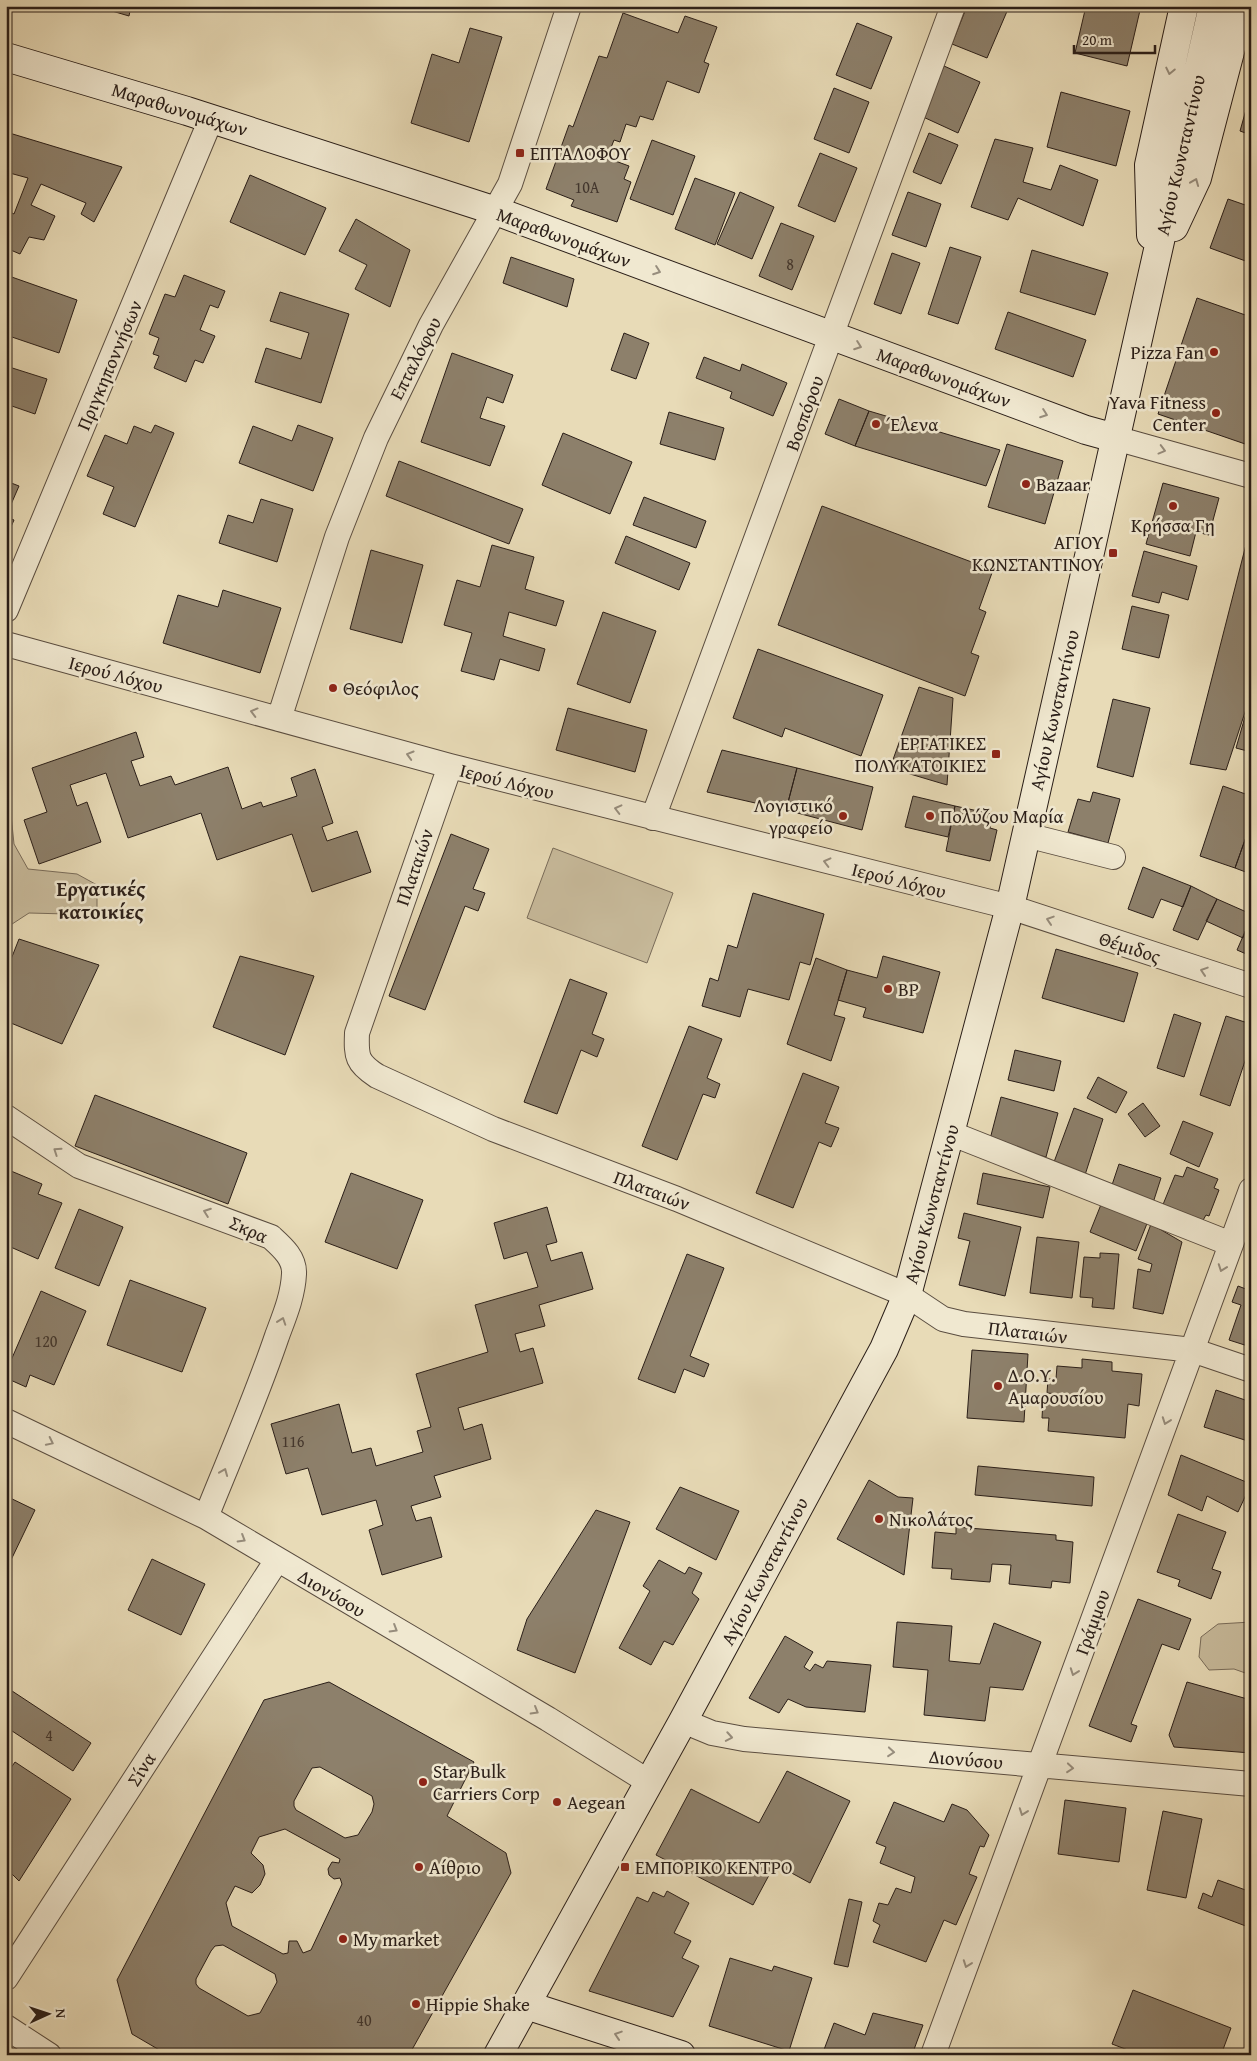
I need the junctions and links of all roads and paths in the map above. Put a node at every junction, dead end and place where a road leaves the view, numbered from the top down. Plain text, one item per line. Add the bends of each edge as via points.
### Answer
1 (569, 6) edge
2 (953, 6) edge
3 (1184, 6) edge
4 (1213, 6) edge
5 (1242, 6) edge
6 (6, 57) edge
7 (212, 119) junction
8 (496, 212) junction
9 (1153, 274) junction
10 (833, 336) junction
11 (1115, 438) junction
12 (1251, 476) edge
13 (6, 610) edge
14 (6, 644) edge
15 (279, 719) junction
16 (450, 766) junction
17 (653, 818) junction
18 (1026, 835) junction
19 (1113, 856) dead end
20 (1010, 907) junction
21 (1251, 986) edge
22 (6, 1117) edge
23 (950, 1133) junction
24 (1251, 1190) edge
25 (1231, 1244) junction
26 (907, 1295) junction
27 (1192, 1350) junction
28 (1251, 1370) edge
29 (6, 1421) edge
30 (206, 1518) junction
31 (277, 1560) junction
32 (683, 1721) junction
33 (1040, 1766) junction
34 (649, 1782) junction
35 (1251, 1784) edge
36 (6, 1978) edge
37 (526, 2006) junction
38 (6, 2027) edge
39 (49, 2055) edge
40 (498, 2055) edge
41 (681, 2055) edge
42 (934, 2055) edge

1 - 8 street, Επταλόφου via 510,184
2 - 10 street, Βοσπόρου
3 -> 9 street, Αγίου Κωνσταντίνου via 1149,165
4 - 9 street, Αγίου Κωνσταντίνου
9 -> 5 street, Αγίου Κωνσταντίνου via 1197,178
6 - 7 street, Μαραθωνομάχων
7 - 8 street, Μαραθωνομάχων
7 - 13 street, Πριγκηποννήσων
8 -> 10 street, Μαραθωνομάχων
8 - 15 street, Επταλόφου via 431,325 376,438 337,537
9 - 11 street, Αγίου Κωνσταντίνου
10 -> 11 street, Μαραθωνομάχων
10 - 17 street, Βοσπόρου
11 -> 12 street
11 - 18 street, Αγίου Κωνσταντίνου
15 -> 14 street, Ιερού Λόχου
16 -> 15 street, Ιερού Λόχου
17 -> 16 street, Ιερού Λόχου
16 - 26 street, Πλαταιών via 358,1033 358,1060 377,1076 493,1129 677,1199
20 -> 17 street, Ιερού Λόχου
18 - 19 street
18 - 20 street, Αγίου Κωνσταντίνου
21 -> 20 street, Θέμιδος
20 - 23 street, Αγίου Κωνσταντίνου
30 -> 22 street, Σκρα via 291,1295 294,1273 291,1260 285,1249 271,1237 79,1166
23 - 25 street
23 - 26 street, Αγίου Κωνσταντίνου
24 - 25 street, Γράμμου
25 -> 27 street, Γράμμου
26 - 27 street, Πλαταιών via 943,1319 964,1324
26 - 32 street, Αγίου Κωνσταντίνου via 884,1349
27 - 28 street, Πλαταιών
27 -> 33 street, Γράμμου
29 -> 30 street, Διονύσου
30 -> 31 street, Διονύσου
31 -> 34 street, Διονύσου
31 - 36 street, Σίνα
32 -> 33 street, Διονύσου via 729,1738
32 - 34 street, Αγίου Κωνσταντίνου
33 -> 35 street, Διονύσου
33 -> 42 street, Γράμμου
34 - 37 street, Αγίου Κωνσταντίνου
37 - 40 street, Αγίου Κωνσταντίνου
41 -> 37 street
38 - 39 street

